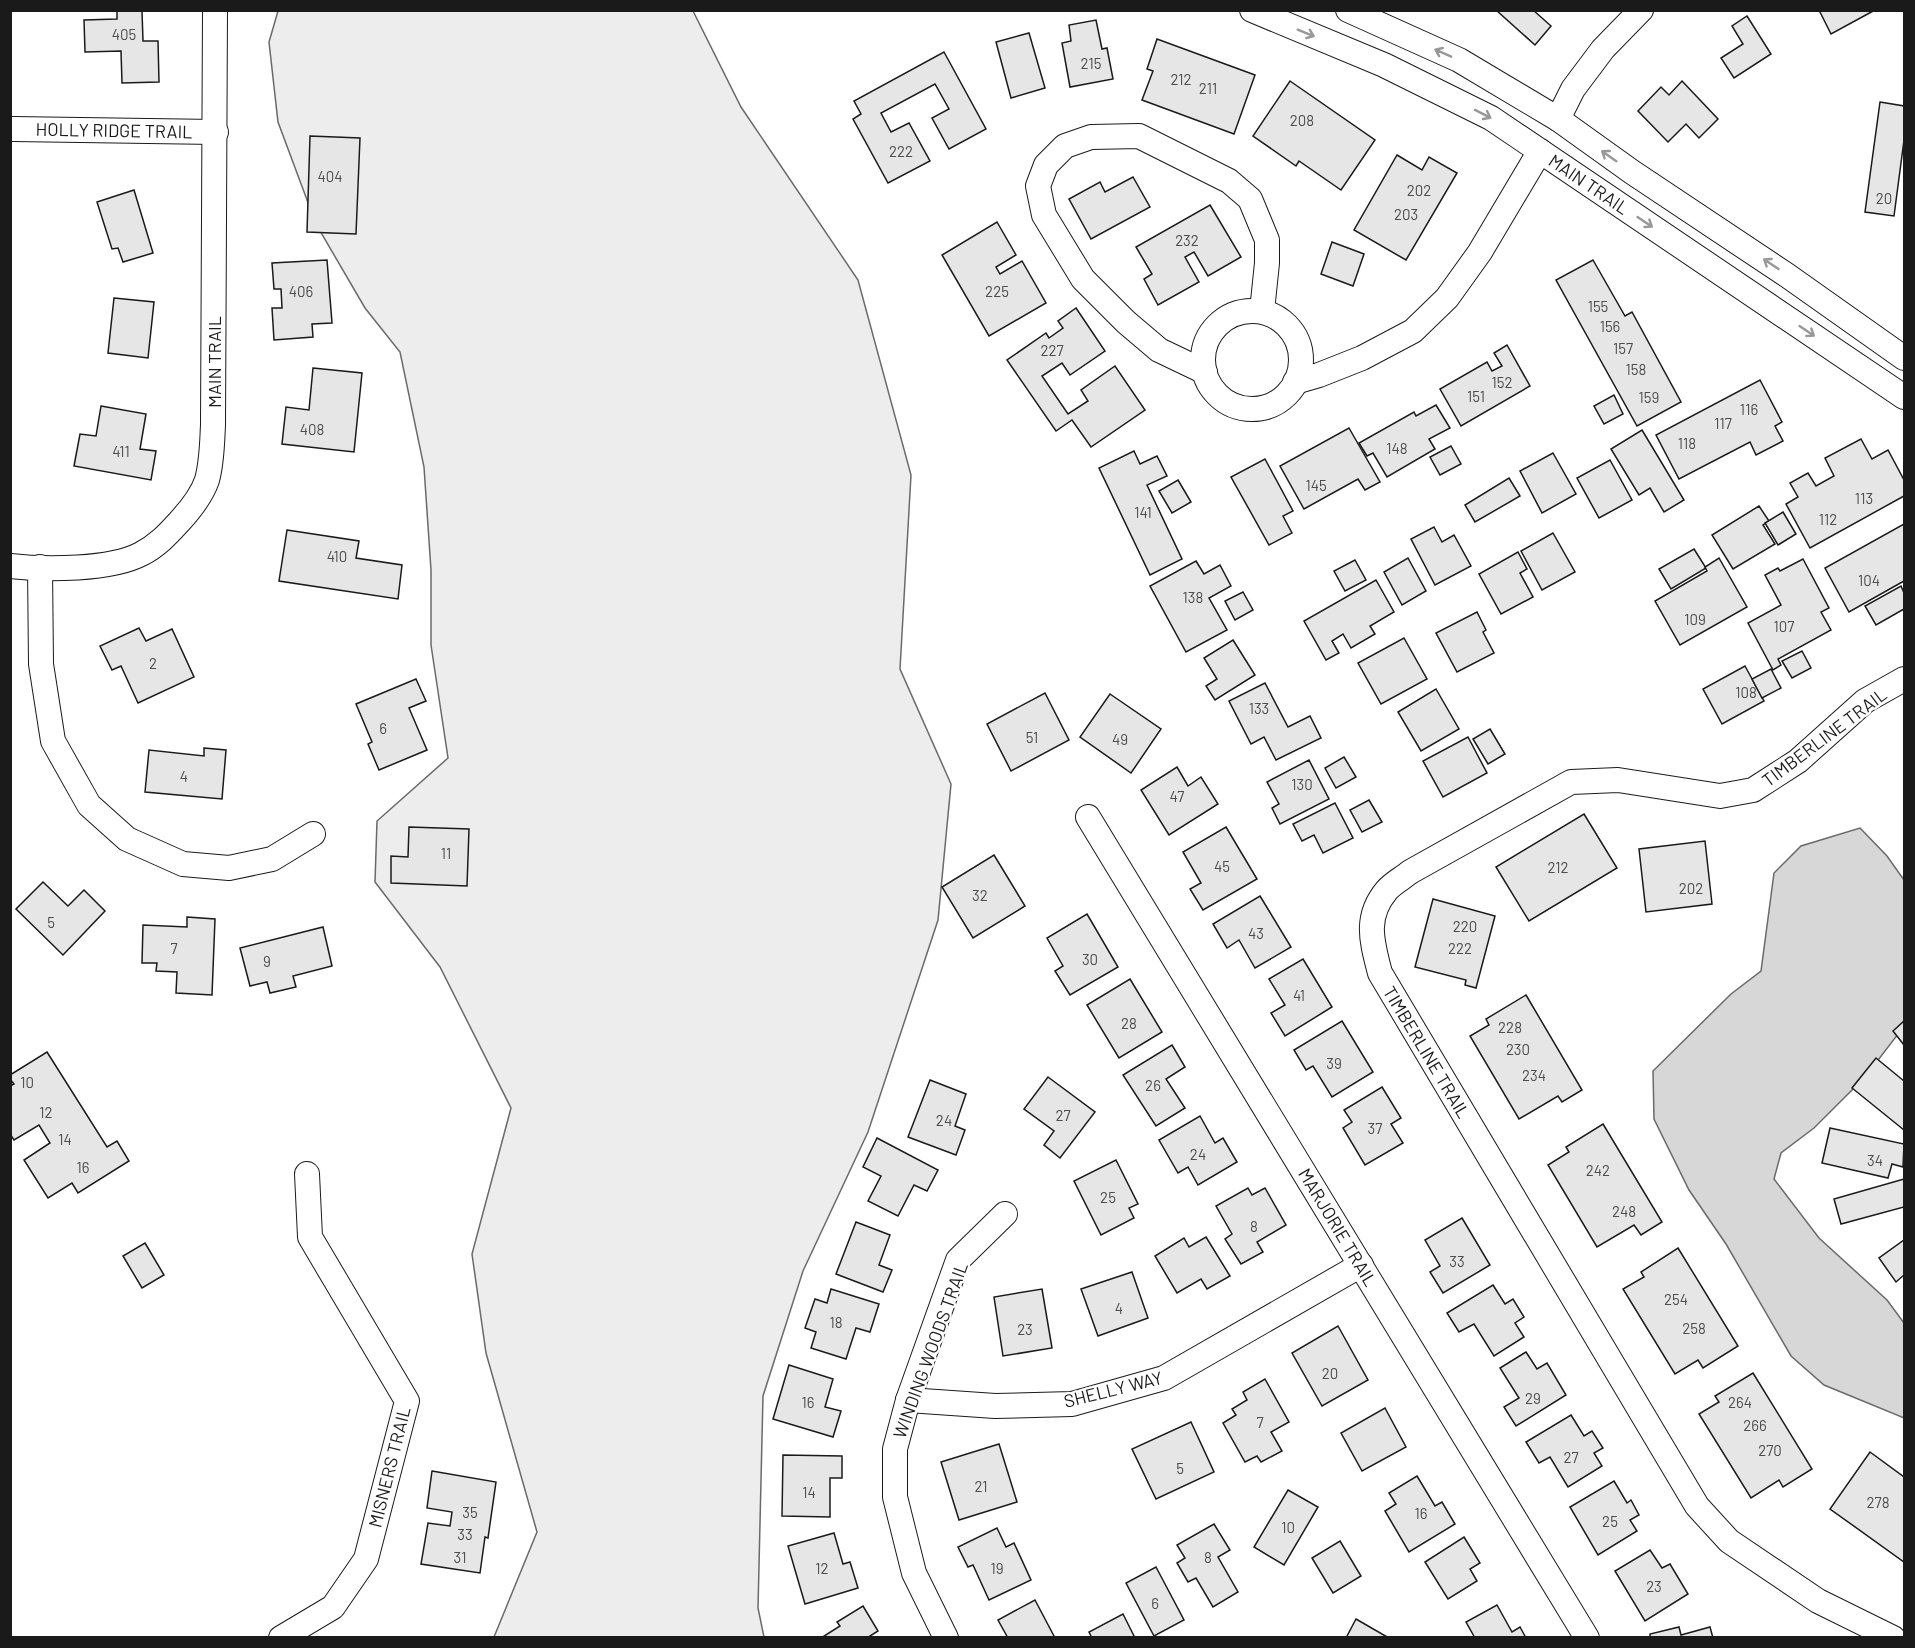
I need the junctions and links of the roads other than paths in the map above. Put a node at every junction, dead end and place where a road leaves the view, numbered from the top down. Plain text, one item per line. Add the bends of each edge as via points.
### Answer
1 (215, 10) edge
2 (1252, 10) edge
3 (1348, 10) edge
4 (1641, 10) edge
5 (1529, 102) junction
6 (1558, 119) junction
7 (13, 129) dead end
8 (1509, 130) junction
9 (216, 132) junction
10 (1586, 140) junction
11 (1540, 151) junction
12 (1566, 168) junction
13 (1262, 311) junction
14 (1905, 358) edge
15 (1204, 372) junction
16 (1295, 382) junction
17 (1905, 397) edge
18 (10, 566) edge
19 (40, 567) junction
20 (1905, 679) edge
21 (1088, 817) dead end
22 (313, 834) dead end
23 (307, 1174) dead end
24 (1005, 1214) dead end
25 (1361, 1265) junction
26 (908, 1400) junction
27 (281, 1638) edge
28 (946, 1638) edge
29 (1587, 1638) edge
30 (1893, 1638) edge

1 - 9 street, MAIN TRAIL
2 -> 8 street, MAIN TRAIL via 1384,65
5 -> 3 street, MAIN TRAIL via 1460,60
4 - 6 street via 1603,49 1573,89
5 - 6 street, MAIN TRAIL
5 - 8 street
6 - 10 street, MAIN TRAIL
7 - 9 street, HOLLY RIDGE TRAIL
8 - 11 street, MAIN TRAIL
9 - 19 street, MAIN TRAIL via 213,425 206,481 184,517 162,540 140,554 100,566
10 - 12 street
14 -> 10 street, MAIN TRAIL
11 - 12 street, MAIN TRAIL
11 - 16 street via 1480,252 1447,298 1413,331 1362,358
12 -> 17 street, MAIN TRAIL
13 - 15 street via 1246,310 1217,324 1203,353
13 - 15 street via 1267,240 1250,199 1229,181 1140,136 1091,137 1065,146 1046,165 1038,186 1044,215 1083,279 1159,350
13 - 16 street via 1289,328 1298,342 1301,358
15 - 16 street via 1220,397 1234,406 1250,409 1281,400
18 - 19 street, MAIN TRAIL
19 - 22 street via 41,664 53,741 89,805 127,839 183,864 230,868 272,859
20 - 30 street, TIMBERLINE TRAIL via 1865,701 1798,761 1753,790 1720,796 1618,780 1571,782 1410,872 1388,890 1375,912 1370,937 1380,973 1697,1506 1729,1541 1818,1601
21 - 25 street, MARJORIE TRAIL
23 - 27 street, MISNERS TRAIL via 310,1237 407,1401 366,1559 333,1607
24 - 26 street, WINDING WOODS TRAIL via 958,1260
25 - 26 street, SHELLY WAY via 1164,1378 1071,1404 995,1406
25 - 29 street, MARJORIE TRAIL
26 - 28 street, WINDING WOODS TRAIL via 895,1449 895,1497 914,1574

